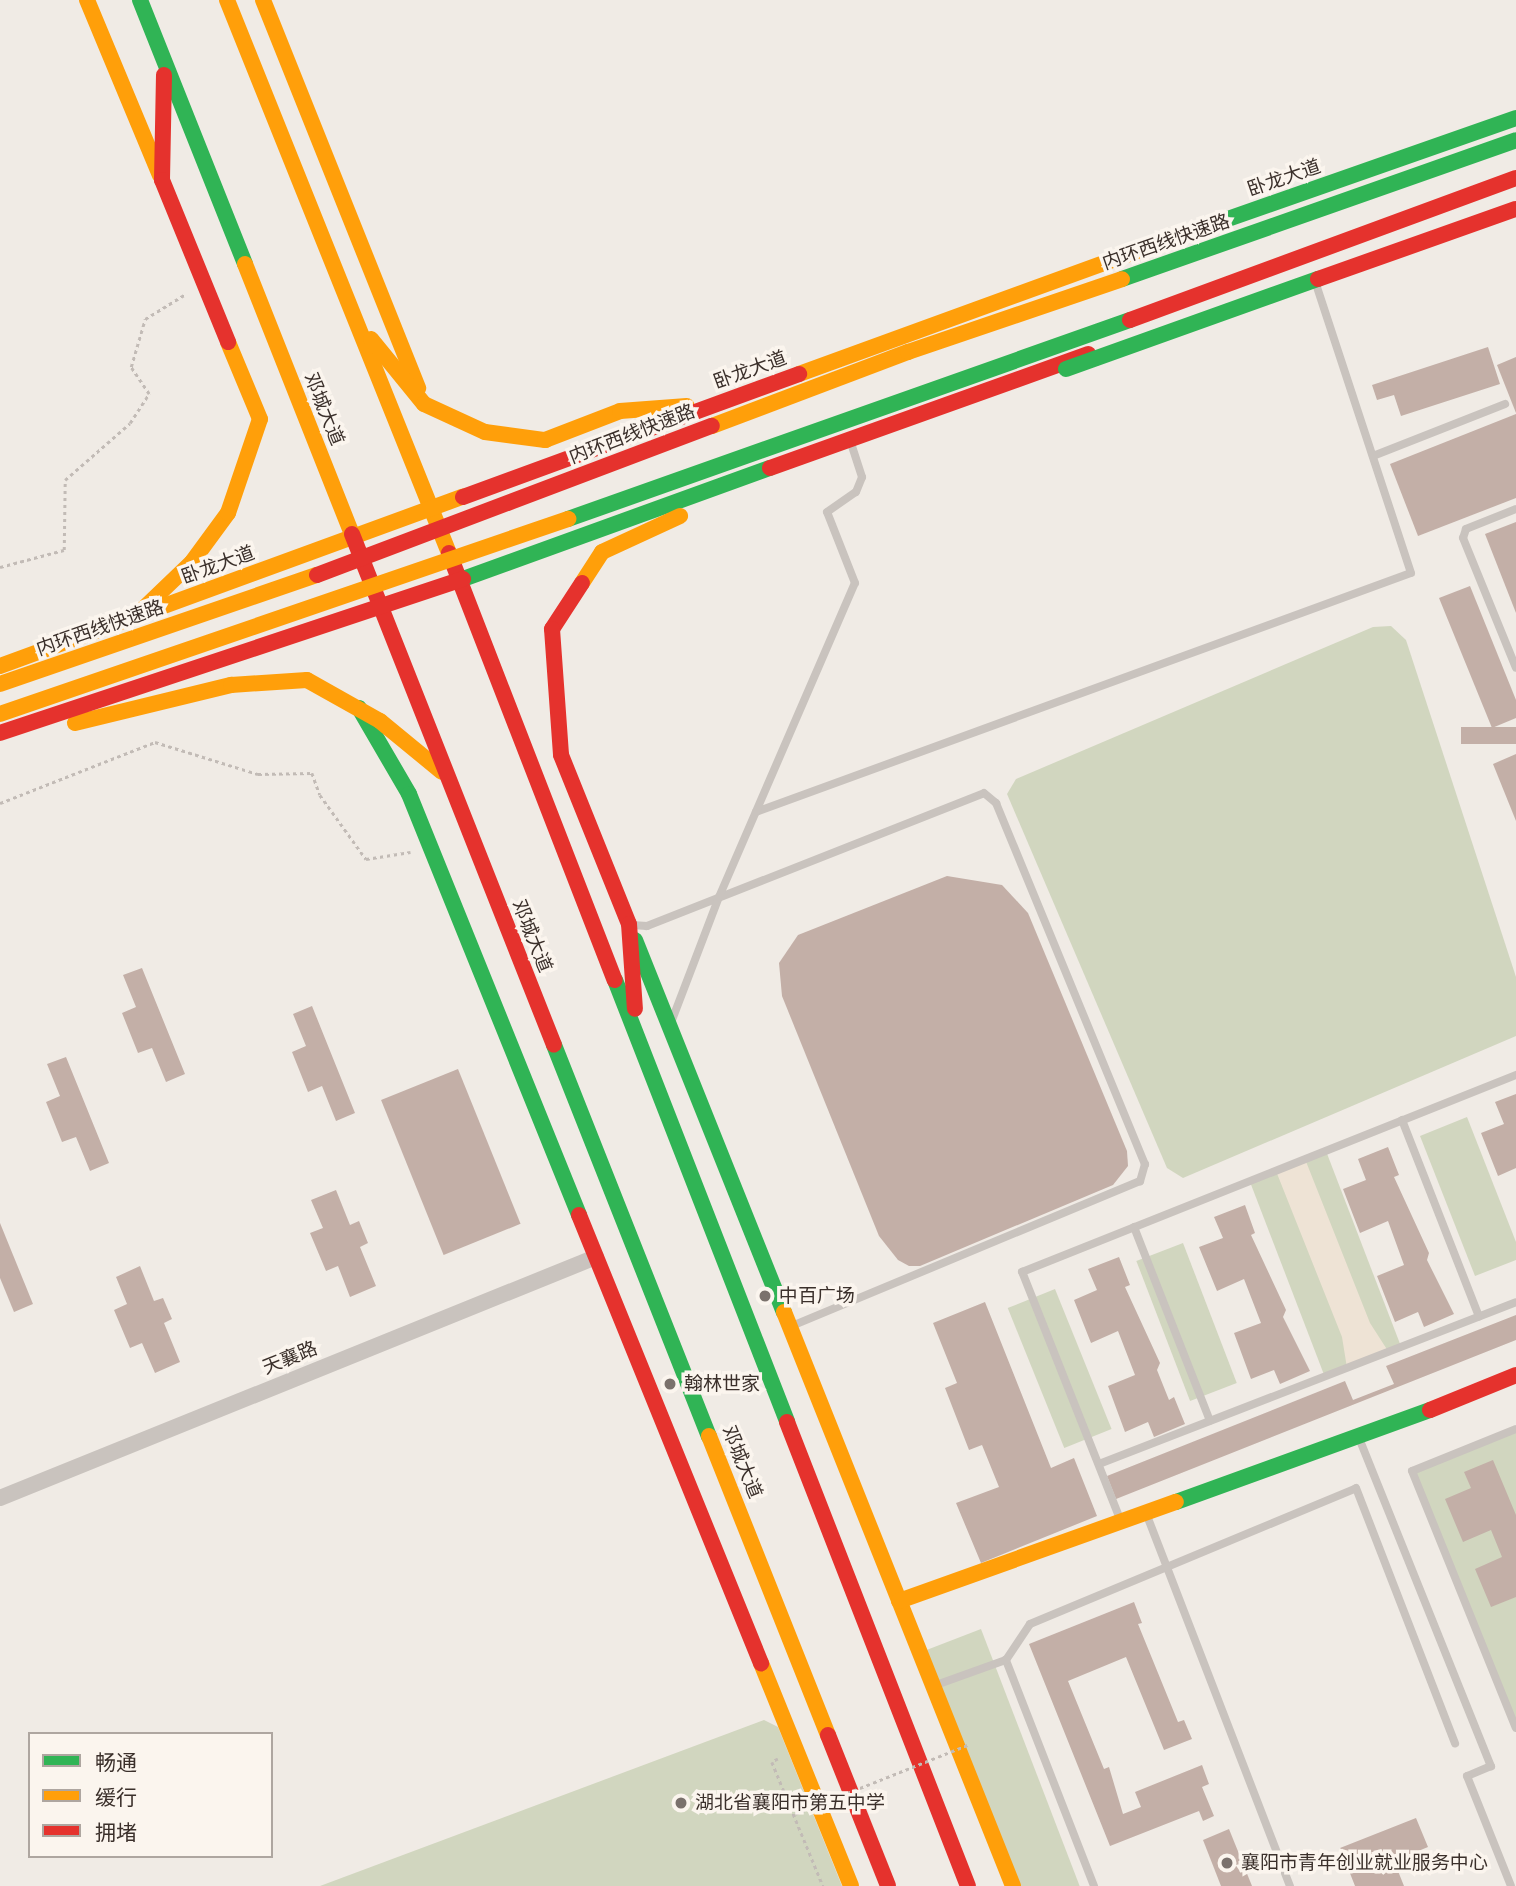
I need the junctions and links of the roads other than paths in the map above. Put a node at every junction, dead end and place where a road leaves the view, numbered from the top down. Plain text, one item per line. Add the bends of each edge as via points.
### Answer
1 (87, 0) edge
2 (140, 0) edge
3 (227, 0) edge
4 (263, 0) edge
5 (164, 61) junction
6 (1516, 117) edge
7 (1516, 140) edge
8 (1516, 178) edge
9 (162, 180) junction
10 (1516, 201) edge
11 (1516, 211) edge
12 (1488, 212) junction
13 (1313, 274) junction
14 (354, 318) junction
15 (825, 365) junction
16 (424, 404) junction
17 (718, 404) junction
18 (1505, 404) dead end
19 (925, 410) junction
20 (848, 438) junction
21 (1373, 456) junction
22 (1516, 509) edge
23 (432, 511) junction
24 (352, 540) junction
25 (458, 579) junction
26 (379, 609) junction
27 (134, 618) junction
28 (0, 666) edge
29 (1516, 668) edge
30 (0, 684) edge
31 (357, 706) junction
32 (0, 714) edge
33 (0, 734) edge
34 (445, 775) junction
35 (756, 812) junction
36 (719, 897) junction
37 (629, 924) junction
38 (669, 1026) junction
39 (636, 1038) junction
40 (1516, 1075) edge
41 (1402, 1120) junction
42 (1134, 1227) junction
43 (596, 1257) junction
44 (1516, 1302) edge
45 (1479, 1316) junction
46 (789, 1327) junction
47 (1516, 1375) edge
48 (1210, 1421) junction
49 (1516, 1429) edge
50 (1358, 1437) junction
51 (1099, 1464) junction
52 (0, 1498) edge
53 (1146, 1512) junction
54 (1122, 1521) junction
55 (1167, 1567) junction
56 (899, 1601) junction
57 (1006, 1660) junction
58 (933, 1686) junction
59 (1516, 1728) edge
60 (1455, 1743) dead end
61 (851, 1886) edge
62 (888, 1886) edge
63 (968, 1886) edge
64 (1013, 1886) edge
65 (1094, 1886) edge
66 (1290, 1886) edge
67 (1511, 1886) edge

1 - 9 main road
2 - 5 main road, 邓城大道
3 - 14 main road
4 - 16 main road
5 - 9 main road
5 - 24 main road, 邓城大道
6 - 15 main road, 卧龙大道
6 - 15 main road via 1481,121 1037,279 948,311
7 - 30 main road, 内环西线快速路, bridge via 1349,202 908,352 267,594
8 - 32 main road, bridge via 267,626
9 - 27 main road via 260,419 228,513 192,562
10 - 12 main road
11 - 12 main road
11 - 19 main road, bridge via 1066,369
12 - 13 main road
13 - 19 main road
13 - 21 lane
14 - 16 main road
14 - 23 main road
15 - 17 main road, 卧龙大道
16 - 17 main road via 485,432 545,440 620,411
17 - 23 main road, 卧龙大道
18 - 21 lane
19 - 20 main road
20 - 25 main road
20 - 35 lane via 859,457 862,477 856,492 827,512 855,583
20 - 37 main road via 602,552 552,629 561,755
21 - 35 lane via 1411,573
22 - 29 lane via 1466,529 1463,538
23 - 24 main road, 卧龙大道
23 - 25 main road
24 - 26 main road, 邓城大道
24 - 27 main road, 卧龙大道
25 - 26 main road
25 - 39 main road
26 - 33 main road
26 - 34 main road, 邓城大道
27 - 28 main road, 卧龙大道
31 - 33 main road via 307,680 232,685 114,716
31 - 34 main road
31 - 43 main road via 409,794
34 - 62 main road, 邓城大道
35 - 36 lane
36 - 37 lane via 647,926
36 - 38 lane
36 - 46 lane via 984,793 996,803 1145,1164 1140,1181
37 - 38 main road
37 - 39 main road
38 - 46 main road
39 - 63 main road
40 - 41 lane
41 - 42 lane
41 - 45 lane
42 - 48 lane
42 - 51 lane via 1023,1272
43 - 52 street, 天襄路
43 - 61 main road
44 - 45 lane
45 - 48 lane
46 - 56 main road
47 - 50 main road
48 - 51 lane
49 - 59 lane via 1412,1471
50 - 53 main road
50 - 67 lane via 1491,1766 1467,1776
51 - 54 lane
53 - 54 main road
53 - 55 lane
54 - 56 main road
55 - 57 lane via 1030,1624
55 - 60 lane via 1356,1488
55 - 66 lane
56 - 58 main road
57 - 58 lane
57 - 65 lane
58 - 64 main road

